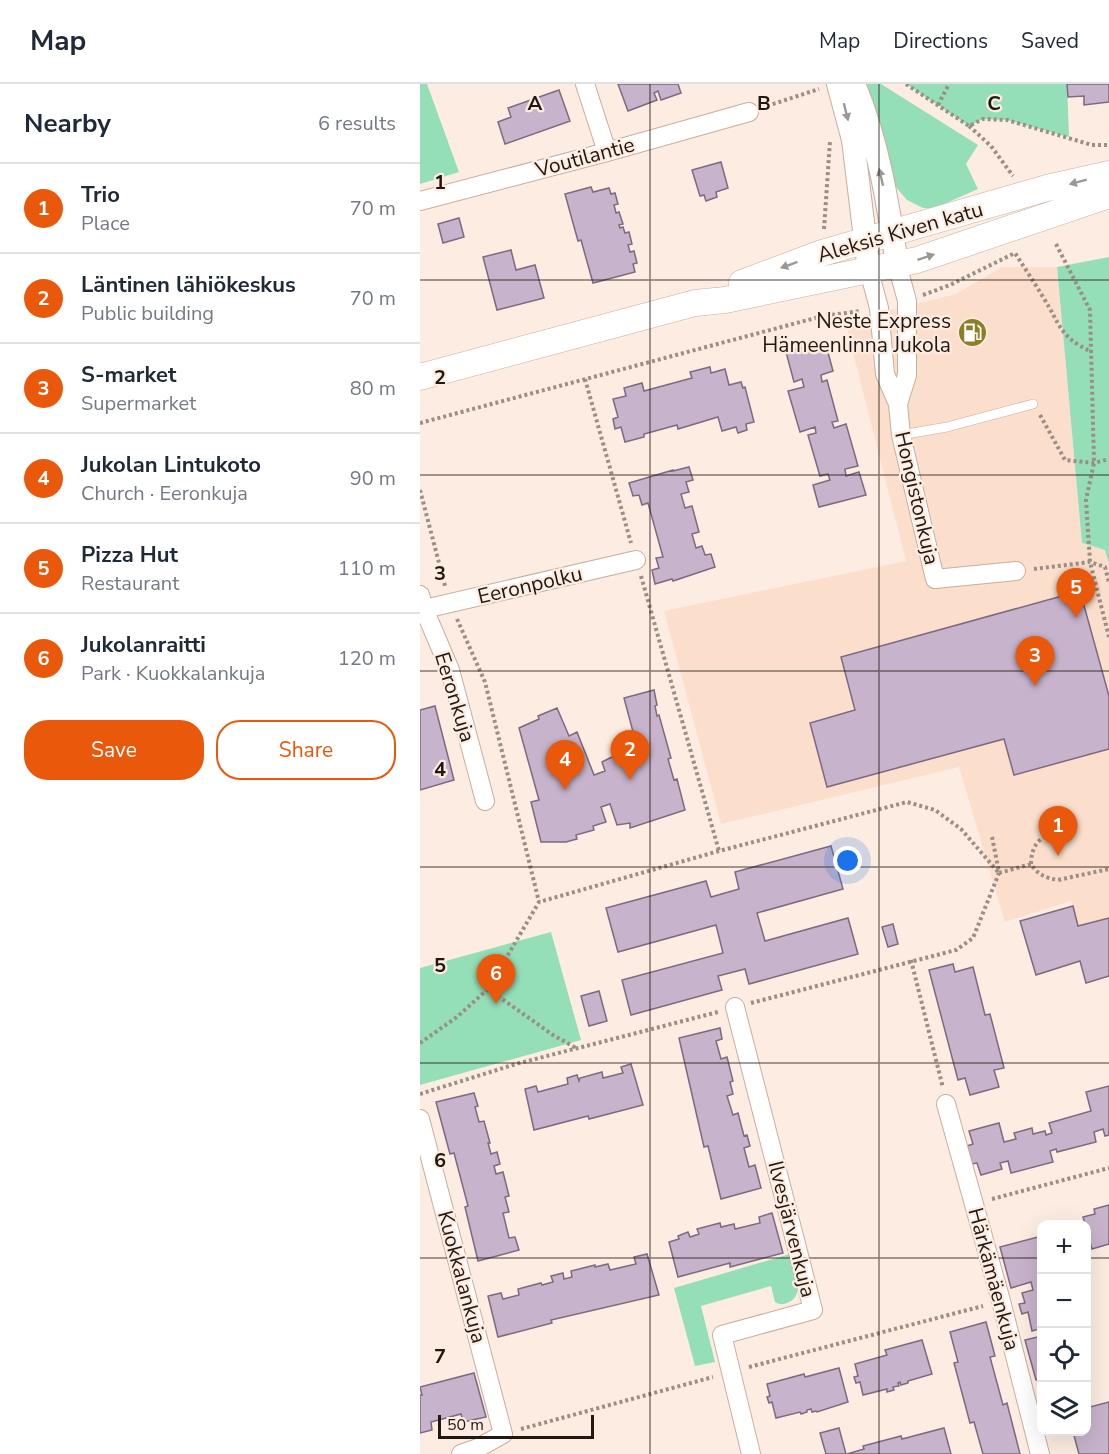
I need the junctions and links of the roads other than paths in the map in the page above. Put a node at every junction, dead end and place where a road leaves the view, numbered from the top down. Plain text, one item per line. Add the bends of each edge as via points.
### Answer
1 (585, 84) edge
2 (854, 84) edge
3 (832, 85) edge
4 (749, 112) road end
5 (607, 152) junction
6 (1109, 174) edge
7 (1109, 195) edge
8 (420, 201) edge
9 (892, 234) junction
10 (865, 241) junction
11 (897, 264) junction
12 (823, 266) junction
13 (869, 270) junction
14 (420, 377) edge
15 (898, 404) junction
16 (1033, 404) road end
17 (901, 435) junction
18 (636, 560) road end
19 (1016, 571) road end
20 (421, 605) edge
21 (485, 801) dead end
22 (735, 1008) road end
23 (946, 1104) road end
24 (420, 1119) edge
25 (461, 1454) edge
26 (751, 1454) edge
27 (1040, 1454) edge

1 - 5 street
9 -> 2 street via 869,129
3 -> 10 street via 853,140
4 - 5 street, Voutilantie
5 - 8 street, Voutilantie
6 -> 9 main road, Aleksis Kiven katu via 1047,188
11 -> 7 main road, Aleksis Kiven katu
9 - 10 main road, Aleksis Kiven katu
9 - 11 street
10 - 12 main road, Aleksis Kiven katu
10 - 13 street
11 - 13 main road, Aleksis Kiven katu
11 - 15 street, Hongistonkuja via 907,301 907,375
12 - 13 main road, Aleksis Kiven katu
12 - 14 main road, Aleksis Kiven katu via 725,300 695,303
13 - 15 street, Hongistonkuja via 879,308 885,374
15 - 17 street, Hongistonkuja
16 - 17 lane via 946,428
17 - 19 street, Hongistonkuja via 935,579
18 - 20 street, Eeronpolku via 450,603
20 - 21 street, Eeronkuja via 450,670
22 - 26 street, Ilvesjärvenkuja via 813,1310 722,1335
23 - 27 street, Härkämäenkuja
24 - 25 street, Kuokkalankuja via 503,1434

